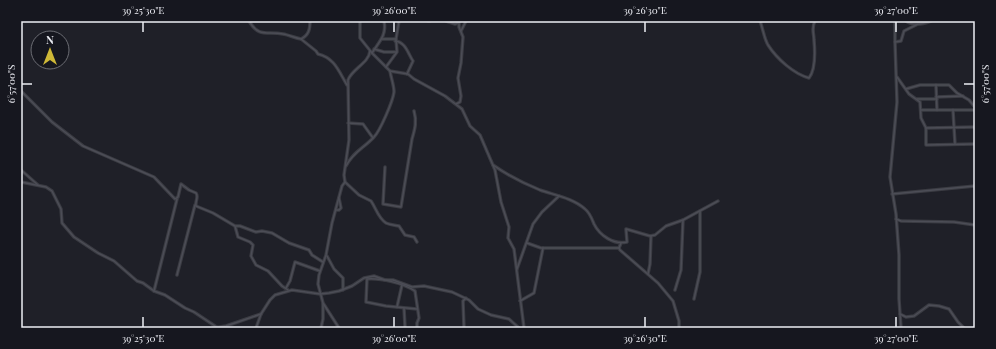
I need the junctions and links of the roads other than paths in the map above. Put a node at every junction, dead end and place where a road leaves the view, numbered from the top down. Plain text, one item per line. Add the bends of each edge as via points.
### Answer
1 (249, 21) edge
2 (310, 21) edge
3 (360, 21) edge
4 (384, 21) edge
5 (399, 21) edge
6 (446, 21) edge
7 (466, 21) edge
8 (760, 21) edge
9 (815, 21) edge
10 (896, 21) edge
11 (906, 21) edge
12 (931, 21) edge
13 (458, 22) edge
14 (918, 24) junction
15 (461, 31) junction
16 (301, 39) junction
17 (382, 39) junction
18 (396, 40) junction
19 (895, 42) junction
20 (374, 49) junction
21 (371, 52) junction
22 (397, 52) junction
23 (386, 67) junction
24 (390, 71) junction
25 (406, 74) junction
26 (897, 77) junction
27 (347, 85) junction
28 (936, 85) junction
29 (906, 89) junction
30 (21, 91) edge
31 (964, 96) junction
32 (937, 98) junction
33 (917, 99) junction
34 (456, 104) junction
35 (975, 107) edge
36 (920, 110) junction
37 (937, 110) junction
38 (953, 110) junction
39 (975, 110) edge
40 (414, 111) dead end
41 (348, 124) junction
42 (954, 127) junction
43 (975, 127) edge
44 (926, 128) junction
45 (373, 138) junction
46 (975, 144) edge
47 (955, 145) junction
48 (493, 165) junction
49 (345, 167) junction
50 (385, 167) dead end
51 (21, 170) edge
52 (21, 182) edge
53 (345, 182) junction
54 (39, 185) junction
55 (975, 186) edge
56 (892, 194) junction
57 (559, 196) junction
58 (177, 198) junction
59 (339, 198) junction
60 (718, 201) dead end
61 (196, 204) junction
62 (336, 210) junction
63 (700, 211) junction
64 (683, 220) junction
65 (896, 220) junction
66 (899, 221) junction
67 (897, 223) junction
68 (975, 224) edge
69 (235, 226) junction
70 (651, 236) junction
71 (417, 242) dead end
72 (527, 243) junction
73 (621, 243) junction
74 (543, 248) junction
75 (619, 248) junction
76 (326, 255) junction
77 (323, 262) junction
78 (516, 270) junction
79 (320, 271) junction
80 (648, 274) junction
81 (177, 275) dead end
82 (367, 278) junction
83 (360, 280) junction
84 (366, 283) junction
85 (402, 285) junction
86 (285, 288) junction
87 (288, 290) junction
88 (342, 290) junction
89 (676, 290) dead end
90 (154, 291) junction
91 (320, 294) junction
92 (466, 298) junction
93 (694, 299) dead end
94 (520, 301) junction
95 (323, 303) junction
96 (397, 307) junction
97 (404, 308) junction
98 (416, 309) junction
99 (261, 314) junction
100 (900, 314) junction
101 (217, 327) edge
102 (404, 327) edge
103 (213, 328) edge
104 (256, 328) edge
105 (321, 328) edge
106 (339, 328) edge
107 (417, 328) edge
108 (464, 328) edge
109 (520, 328) edge
110 (524, 328) edge
111 (679, 328) edge
112 (901, 328) edge
113 (964, 328) edge

1 - 16 street via 262,33 284,34
2 - 16 street via 309,32
3 - 21 street via 359,36
4 - 17 street
5 - 18 street
6 - 13 street via 455,24
7 - 15 street
8 - 9 street via 770,48 789,68 809,78 814,62 812,30
10 - 19 street
11 - 14 street
12 - 14 street
13 - 15 street
14 - 19 street via 906,28 902,41
15 - 34 street via 462,54 458,78 461,96 460,102
16 - 27 street via 318,54 332,61
17 - 18 street
17 - 20 street
18 - 22 street
18 - 25 street via 404,45 413,61
19 - 26 street
20 - 21 street
20 - 22 street
21 - 23 street
21 - 27 street via 350,75
22 - 23 street
23 - 24 street
24 - 25 street
24 - 45 street via 394,92 391,106
25 - 34 street
26 - 29 street
26 - 56 street via 890,177
27 - 41 street
28 - 29 street via 916,85
28 - 31 street via 949,85
28 - 32 street
29 - 33 street
30 - 58 street via 52,122 83,146 154,177 174,199
31 - 32 street
31 - 35 street
32 - 33 street
32 - 37 street
33 - 36 street via 920,102
34 - 48 street via 462,108 470,126 480,136
36 - 37 street
36 - 44 street
37 - 38 street
38 - 39 street
38 - 42 street
40 - 50 street via 415,130 402,207 383,204
41 - 45 street via 363,124
41 - 49 street
42 - 43 street
42 - 44 street
42 - 47 street
44 - 47 street via 926,146
45 - 49 street via 354,153
46 - 47 street
48 - 57 street via 532,186
48 - 78 street via 509,227 508,238 513,245
49 - 53 street
51 - 54 street
52 - 54 street
53 - 59 street
53 - 71 street via 359,195 371,201 384,222 399,226 405,235 414,237
54 - 90 street via 49,188 54,194 62,222 70,233
55 - 56 street
56 - 65 street
57 - 72 street via 533,224
57 - 73 street via 585,209 605,238
58 - 61 street via 182,184 197,194
58 - 90 street
59 - 62 street
59 - 62 street via 341,208
60 - 63 street
61 - 69 street via 199,208
61 - 81 street
62 - 76 street
63 - 64 street
63 - 93 street via 700,272
64 - 70 street via 666,226
64 - 89 street via 681,270
65 - 66 street
65 - 67 street
66 - 67 street
66 - 68 street
67 - 100 street
69 - 77 street via 256,232 273,233 288,243 309,250
69 - 86 street via 238,237 253,245 251,256 255,264 274,276
70 - 73 street via 626,229 627,242
70 - 80 street
72 - 74 street
72 - 78 street
73 - 75 street
74 - 75 street
74 - 94 street via 534,293
75 - 80 street
76 - 77 street
76 - 88 street via 342,277
77 - 79 street
78 - 94 street
79 - 86 street via 295,262 290,281
79 - 91 street
80 - 111 street via 674,303
82 - 83 street
82 - 84 street
82 - 85 street
82 - 92 street via 377,276 414,288 431,287
83 - 84 street
83 - 88 street
84 - 96 street via 366,302
85 - 96 street
85 - 98 street via 416,291
86 - 87 street
87 - 91 street
87 - 99 street via 271,298
88 - 91 street
90 - 101 street via 165,294
91 - 95 street
92 - 108 street via 463,301
92 - 109 street via 478,309 509,319
94 - 110 street
95 - 105 street
95 - 106 street
96 - 97 street
97 - 98 street
97 - 102 street
98 - 107 street
99 - 101 street
99 - 104 street
100 - 112 street
100 - 113 street via 906,317 914,316 929,305 939,306 949,309
101 - 103 street

